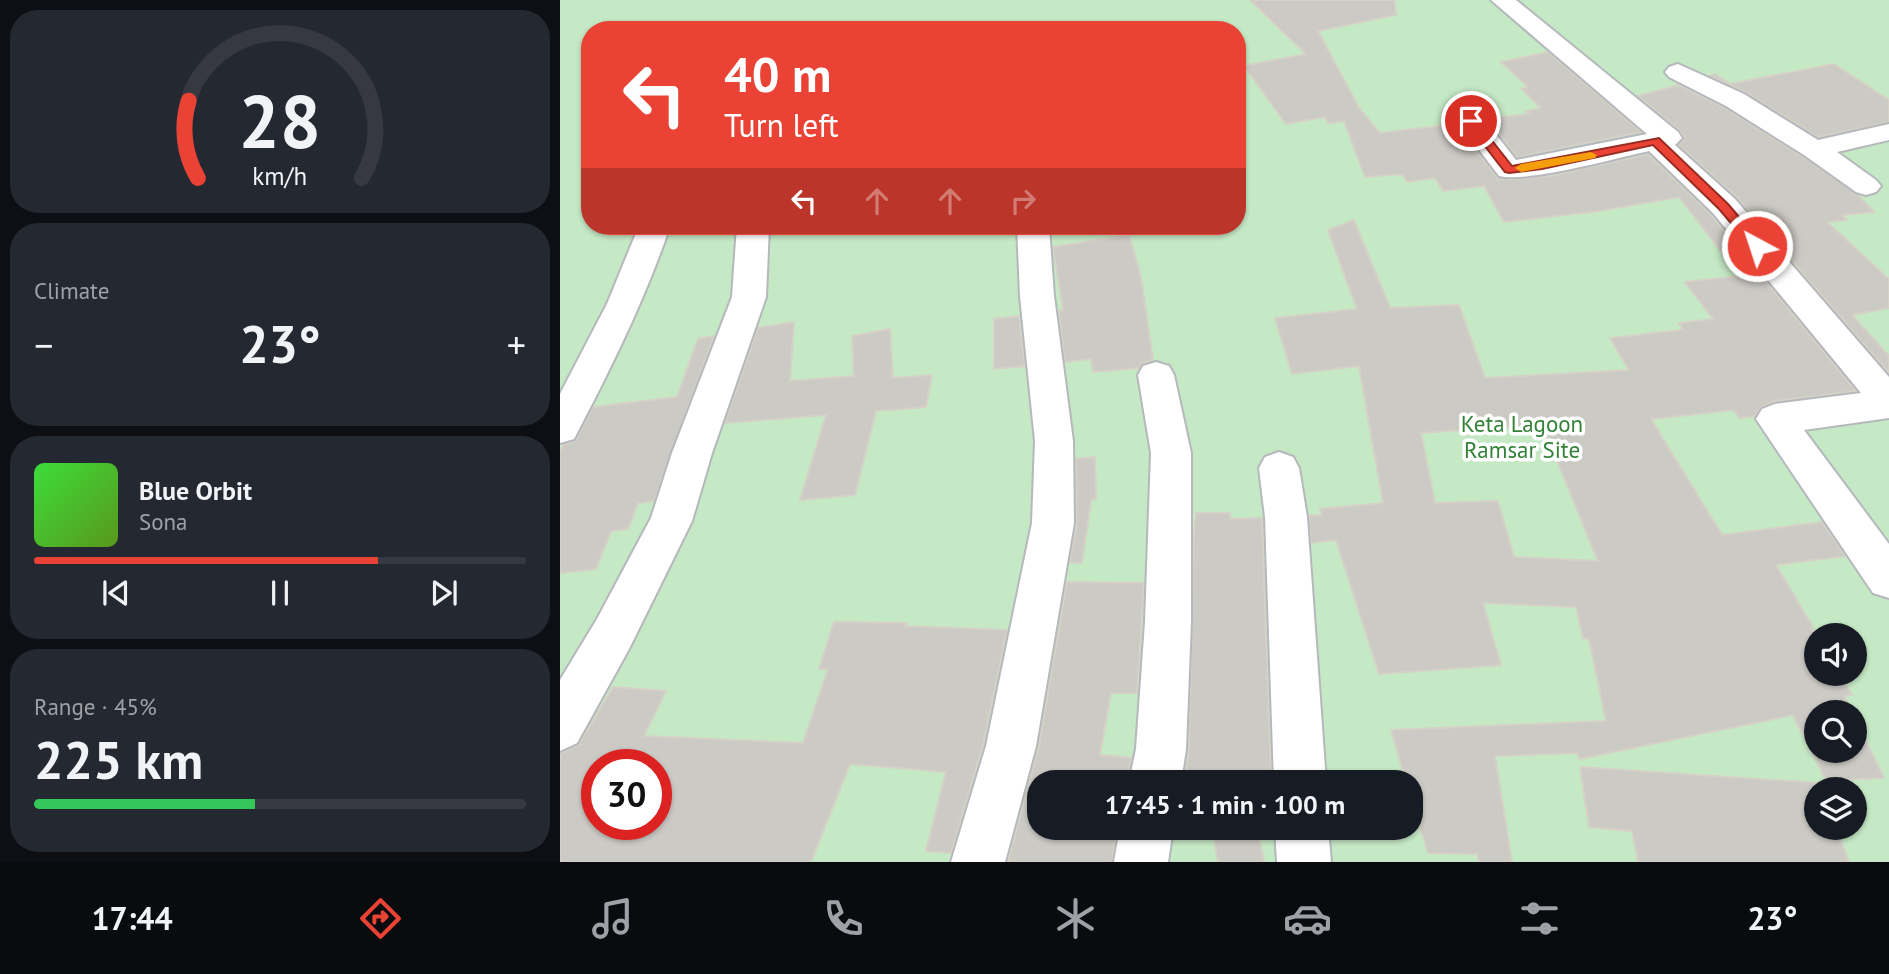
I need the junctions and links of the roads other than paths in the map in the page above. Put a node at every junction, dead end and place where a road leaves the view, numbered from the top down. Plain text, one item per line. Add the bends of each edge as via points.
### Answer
1 (1502, 0) edge
2 (1678, 72) dead end
3 (1471, 121) dead end
4 (1889, 132) edge
5 (1655, 141) junction
6 (1814, 149) junction
7 (1866, 186) dead end
8 (651, 235) edge
9 (752, 235) edge
10 (1034, 235) edge
11 (1156, 374) dead end
12 (1889, 403) edge
13 (560, 428) edge
14 (1279, 468) dead end
15 (1889, 579) edge
16 (560, 726) edge
17 (1157, 770) edge
18 (1299, 770) edge
19 (1145, 840) edge
20 (1303, 840) edge
21 (978, 862) edge
22 (1141, 862) edge
23 (1304, 862) edge

1 - 5 street via 1668,138
2 - 6 street via 1735,100
3 - 5 street via 1509,170
4 - 6 street
5 - 12 street via 1724,206
6 - 7 street
8 - 13 street via 614,328
9 - 16 street via 749,298 671,521
10 - 21 street via 1054,441 1053,523 1011,746
11 - 17 street via 1171,453 1172,500
12 - 15 street via 1775,419
14 - 18 street via 1286,517
19 - 22 street
20 - 23 street

